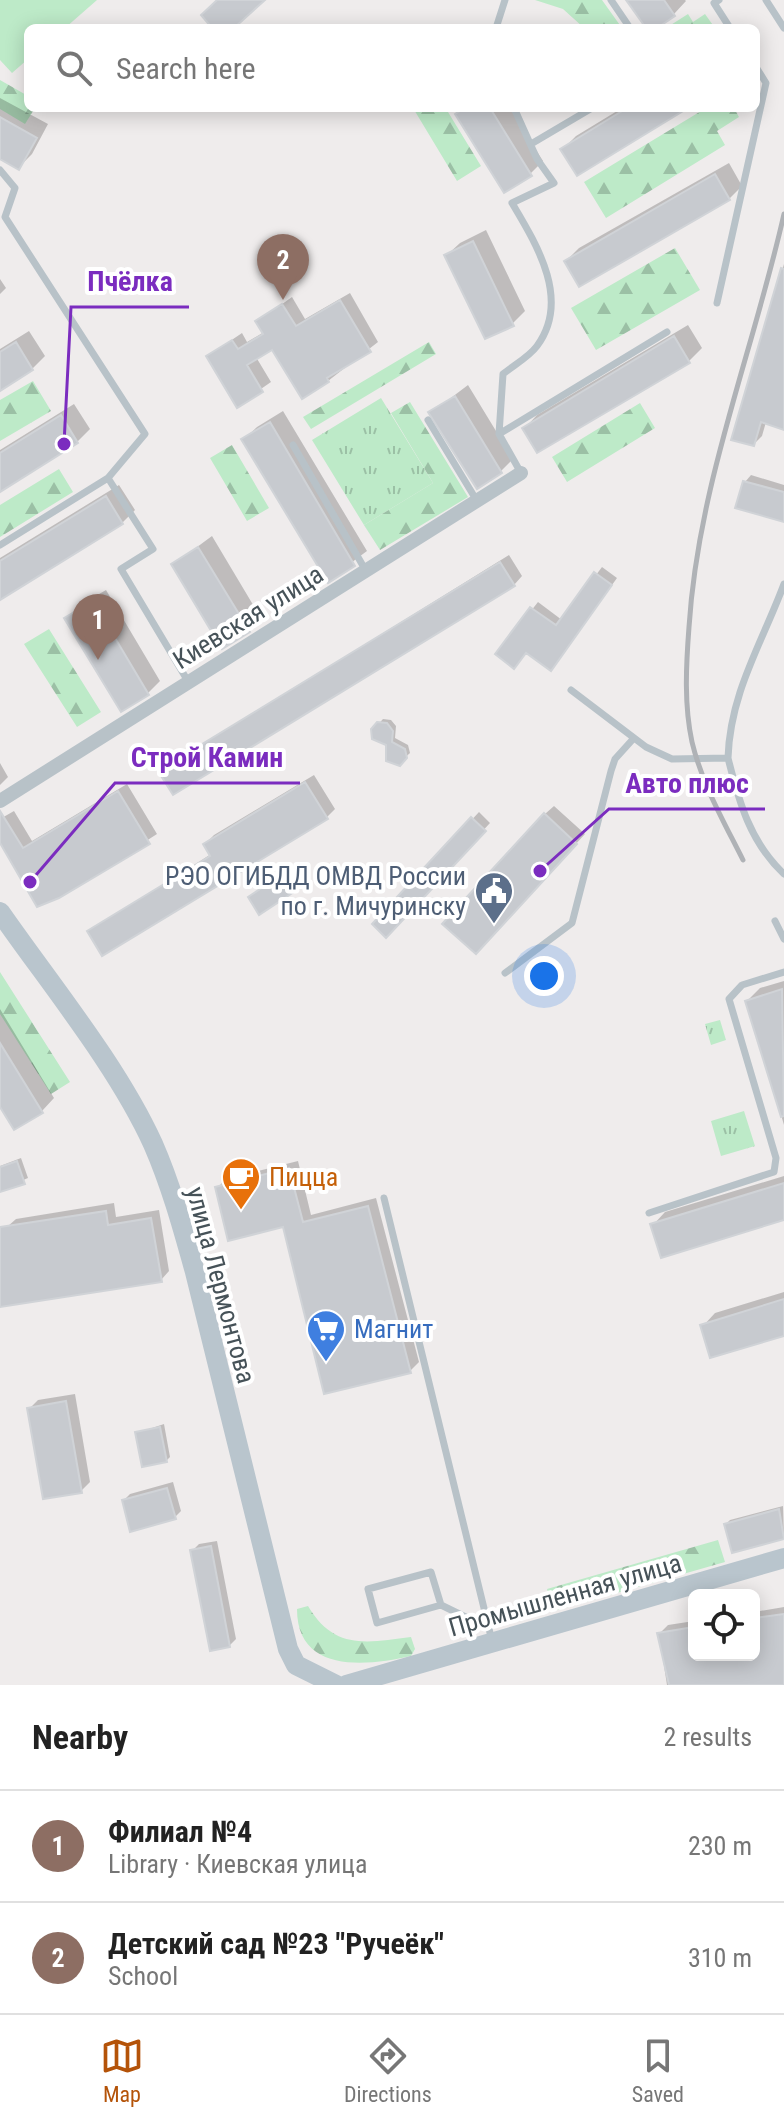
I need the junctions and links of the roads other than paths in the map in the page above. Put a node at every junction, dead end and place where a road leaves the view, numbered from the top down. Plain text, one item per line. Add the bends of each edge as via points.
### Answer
1 (505, 0) edge
2 (611, 0) edge
3 (719, 0) edge
4 (766, 0) edge
5 (497, 24) edge
6 (627, 24) edge
7 (727, 24) edge
8 (784, 28) edge
9 (760, 73) edge
10 (760, 110) edge
11 (516, 112) edge
12 (585, 112) edge
13 (760, 112) edge
14 (531, 144) junction
15 (0, 170) edge
16 (717, 303) dead end
17 (667, 332) dead end
18 (428, 420) dead end
19 (499, 434) junction
20 (293, 445) dead end
21 (521, 473) joint
22 (108, 478) junction
23 (477, 501) junction
24 (0, 545) edge
25 (366, 571) junction
26 (784, 584) edge
27 (189, 683) junction
28 (571, 690) dead end
29 (634, 738) junction
30 (728, 758) junction
31 (0, 801) edge
32 (784, 874) edge
33 (0, 912) edge
34 (775, 921) dead end
35 (784, 939) edge
36 (784, 972) edge
37 (505, 973) dead end
38 (384, 1198) dead end
39 (649, 1213) dead end
40 (784, 1558) edge
41 (441, 1605) junction
42 (490, 1635) junction
43 (353, 1684) edge
44 (336, 1685) edge

1 - 5 lane
2 - 6 lane
3 - 7 lane via 714,3
4 - 8 lane
9 - 10 lane via 766,83
11 - 14 lane
12 - 14 lane
13 - 16 lane
14 - 19 lane via 554,183 512,203 551,284 551,322 536,348 503,374
15 - 22 lane via 15,188 5,217 145,434
17 - 19 lane
18 - 23 lane
19 - 21 lane
20 - 25 lane
21 - 23 street, Киевская улица
22 - 24 lane
22 - 27 lane via 153,549 121,569
23 - 25 street, Киевская улица
25 - 27 street, Киевская улица
26 - 30 lane via 742,680 729,726
27 - 31 street, Киевская улица
28 - 29 lane
29 - 30 lane via 672,759
29 - 37 lane via 615,759 572,923
30 - 32 lane via 741,811
33 - 44 street, улица Лермонтова via 115,1078 152,1143 195,1272 288,1649 296,1665
34 - 35 lane
36 - 39 lane via 742,985 729,999 776,1158 774,1172
38 - 42 lane
40 - 42 street, Промышленная улица
41 - 41 lane via 431,1572 368,1589 377,1623
41 - 42 lane
42 - 43 street, Промышленная улица

